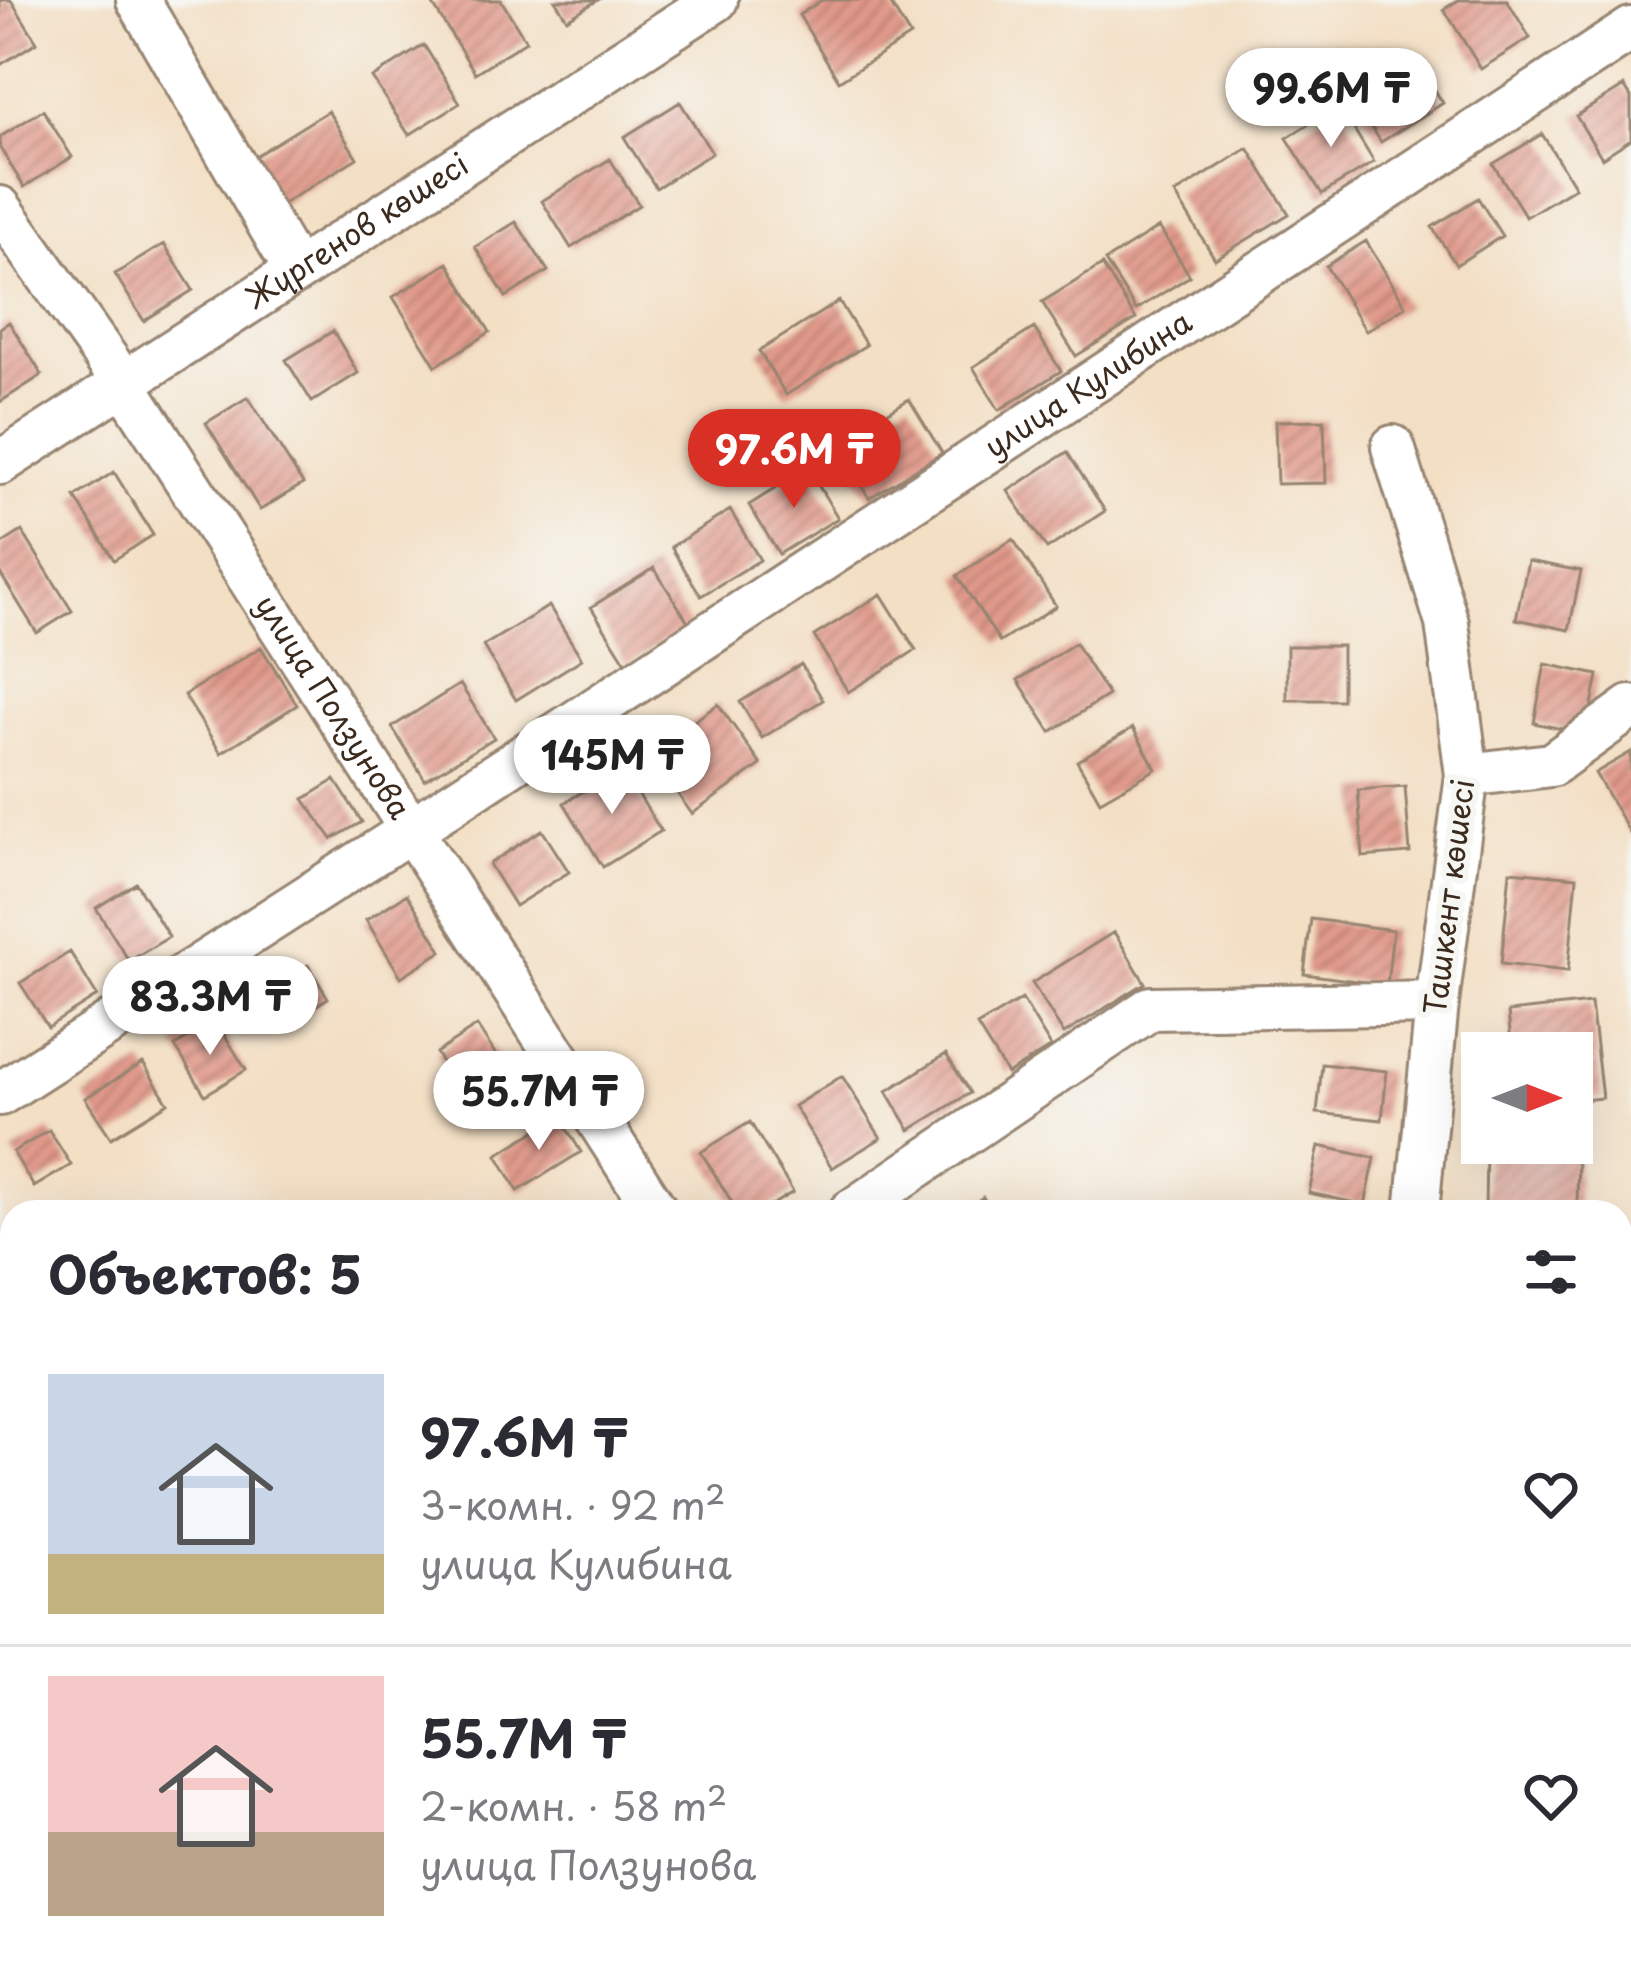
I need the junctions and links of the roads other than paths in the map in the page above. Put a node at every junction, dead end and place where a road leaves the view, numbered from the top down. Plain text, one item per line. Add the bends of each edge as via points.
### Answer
1 (138, 0) edge
2 (716, 0) edge
3 (1631, 29) edge
4 (0, 208) edge
5 (296, 271) junction
6 (123, 382) junction
7 (1393, 447) dead end
8 (0, 463) edge
9 (1631, 707) edge
10 (1467, 776) junction
11 (411, 830) junction
12 (1438, 1003) junction
13 (0, 1094) edge
14 (649, 1200) edge
15 (868, 1200) edge
16 (1418, 1200) edge

1 - 5 street
2 - 5 street, Жүргенов көшесі
3 - 11 street, улица Кулибина
4 - 6 street, улица Ползунова
5 - 6 street, Жүргенов көшесі
6 - 8 street, Жүргенов көшесі
6 - 11 street, улица Ползунова
7 - 10 street, Ташкент көшесі via 1448,622
9 - 10 street via 1551,765
10 - 12 street, Ташкент көшесі
11 - 13 street, улица Кулибина
11 - 14 street, улица Ползунова
12 - 15 street via 1151,1008
12 - 16 street, Ташкент көшесі

